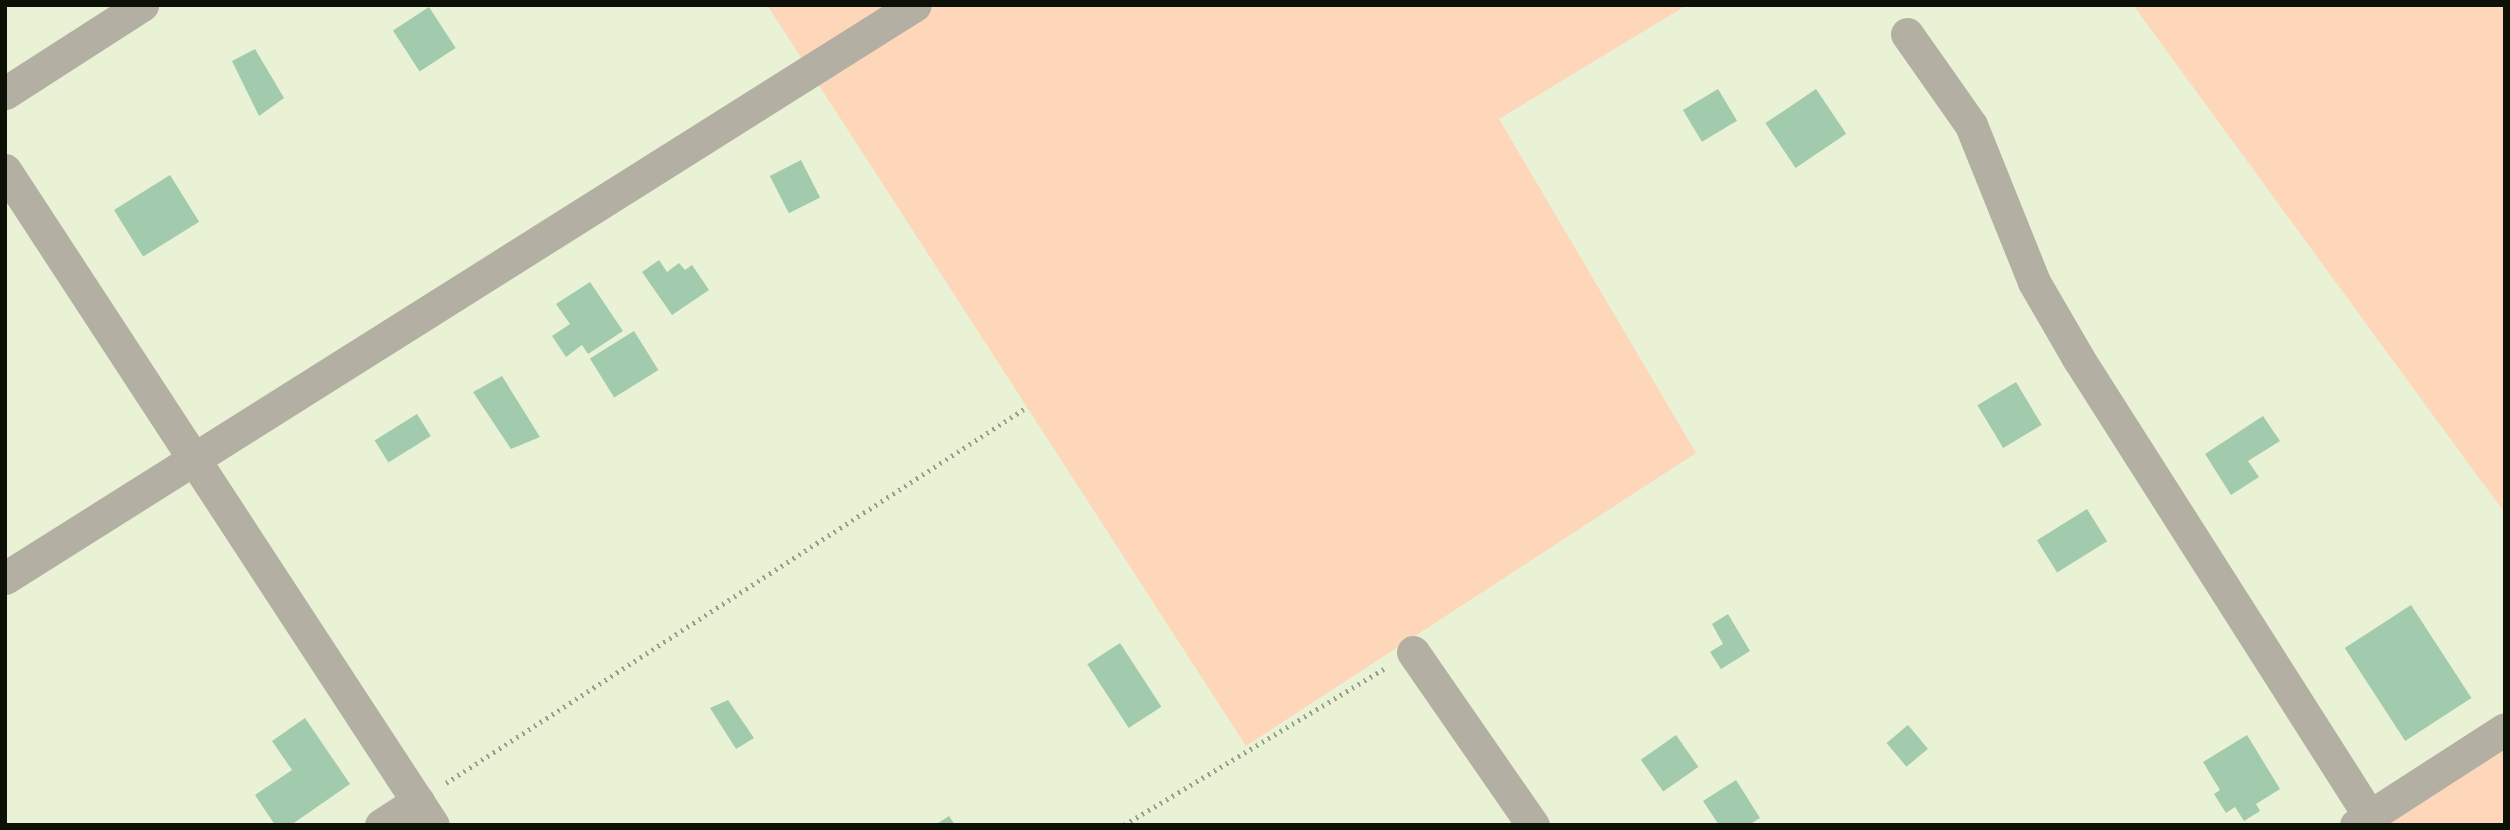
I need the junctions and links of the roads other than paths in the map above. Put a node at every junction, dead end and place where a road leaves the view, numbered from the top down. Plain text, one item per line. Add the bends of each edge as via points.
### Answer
1 (142, 5) edge
2 (915, 5) edge
3 (1907, 34) dead end
4 (5, 93) edge
5 (5, 170) edge
6 (193, 459) junction
7 (5, 578) edge
8 (1413, 652) road end
9 (2505, 729) edge
10 (426, 813) edge
11 (2363, 821) edge
12 (381, 825) edge
13 (1534, 825) edge

1 - 4 street
2 - 6 street
3 - 11 street via 1971,125 2034,282 2078,358
5 - 6 street
6 - 7 street
6 - 10 street
8 - 13 street
9 - 11 street
10 - 12 street

